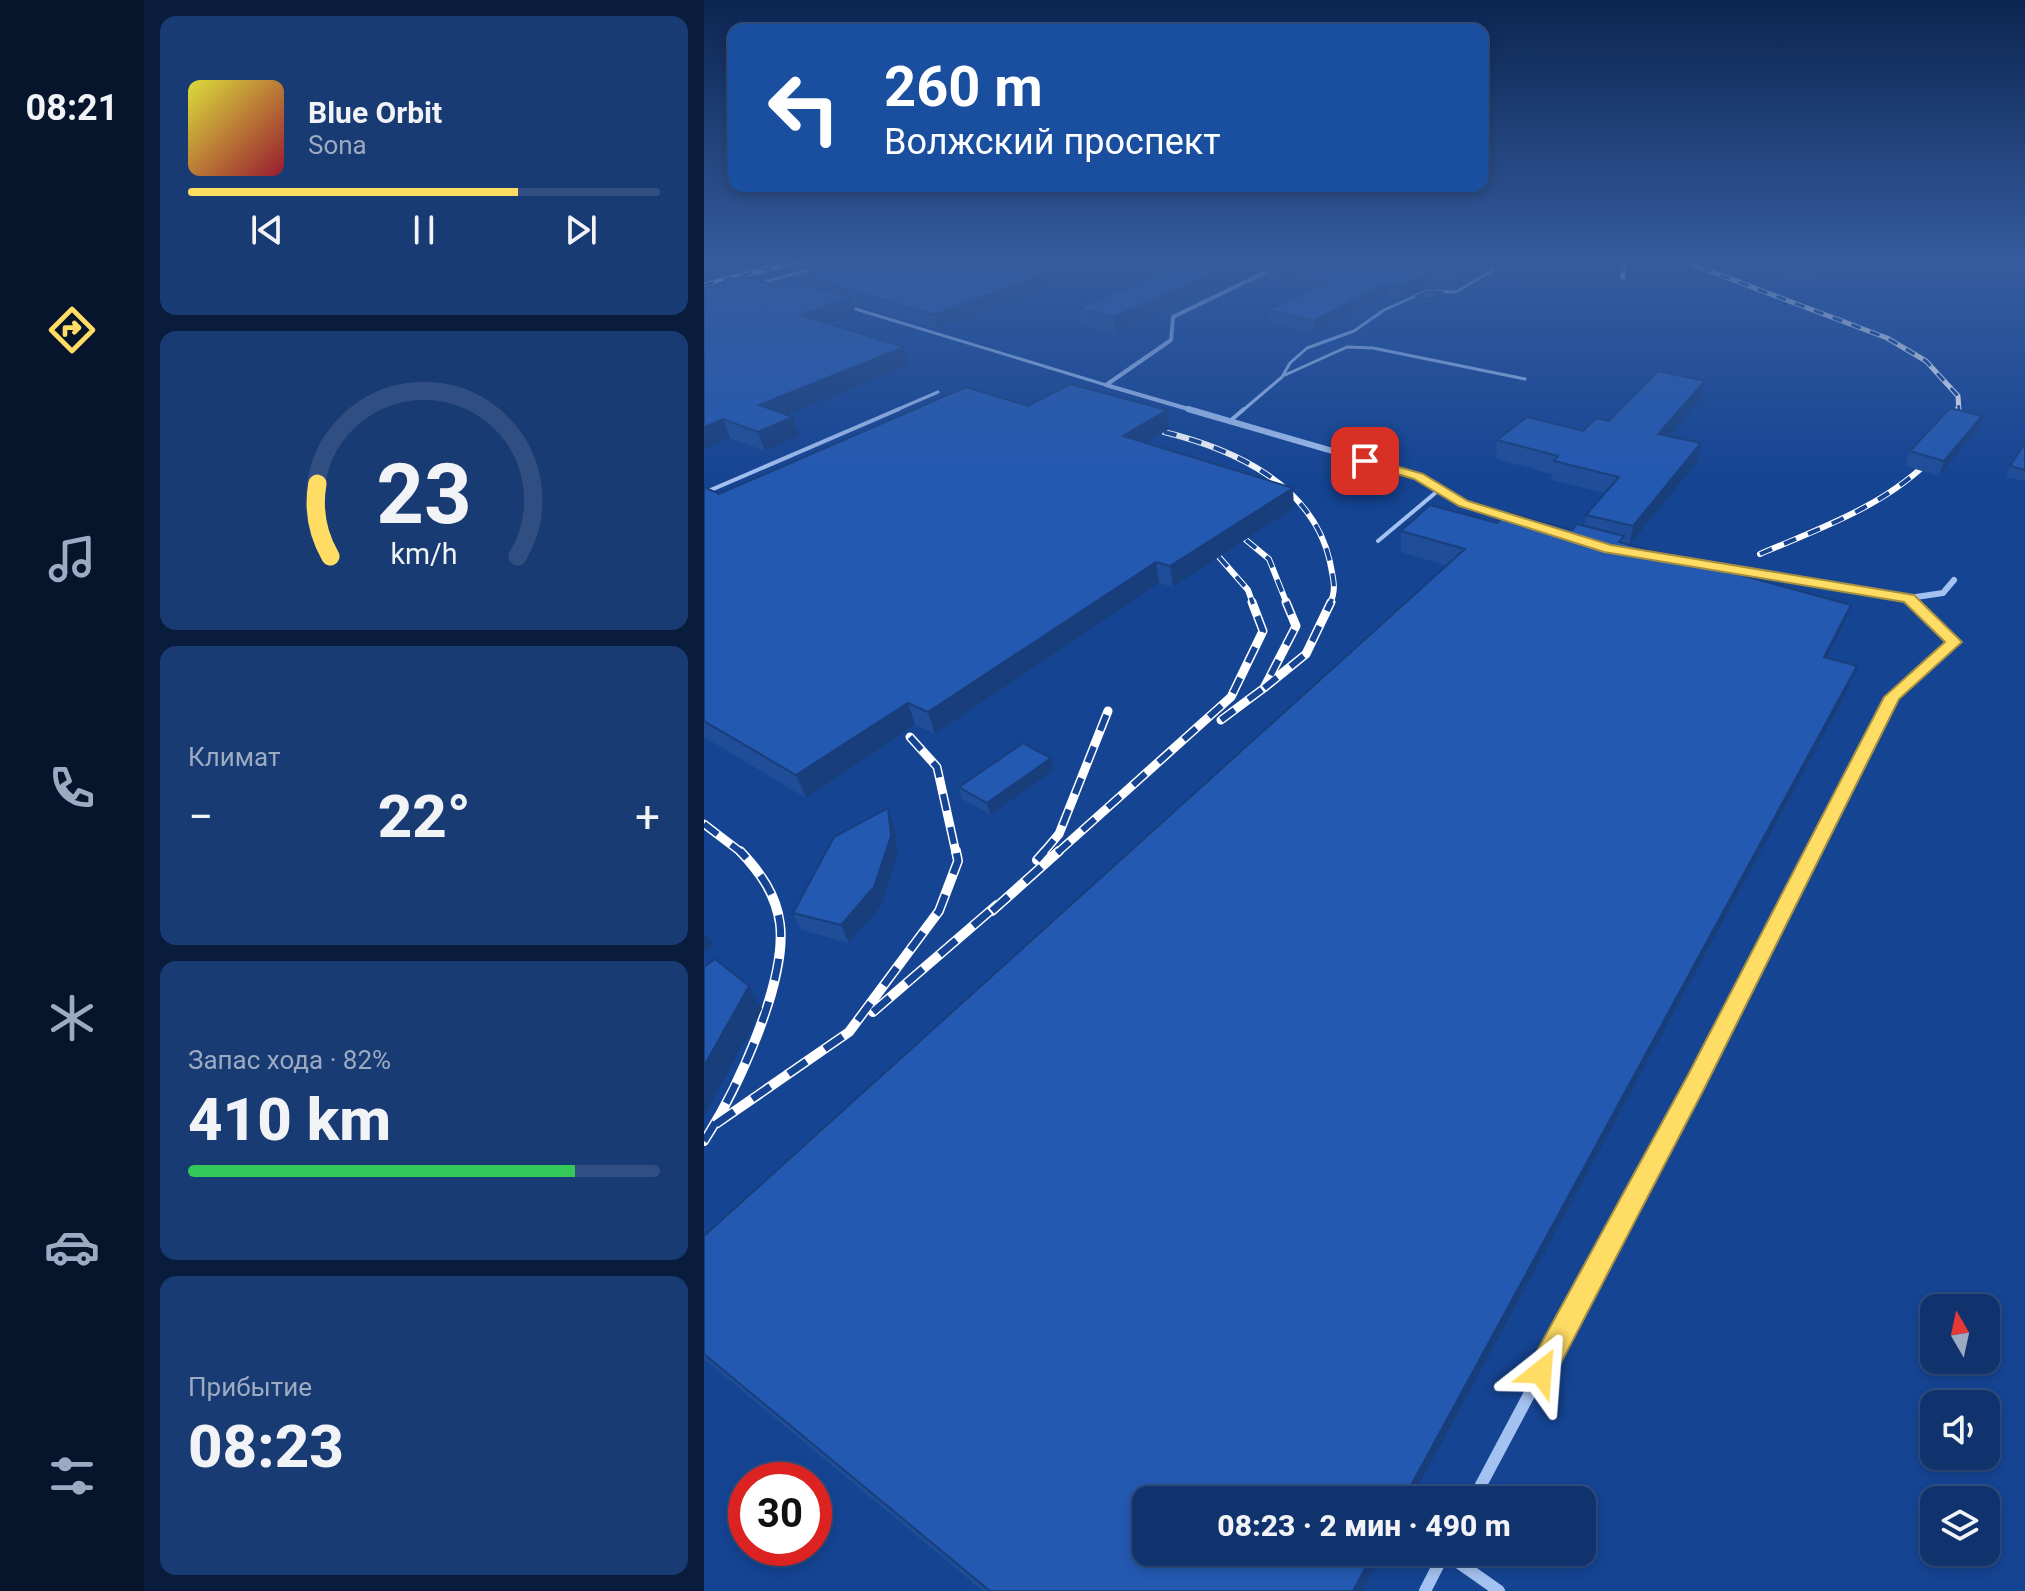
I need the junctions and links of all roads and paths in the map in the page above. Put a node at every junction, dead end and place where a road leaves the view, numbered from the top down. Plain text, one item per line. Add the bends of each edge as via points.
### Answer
1 (942, 335) edge
2 (1171, 335) edge
3 (1342, 335) edge
4 (1282, 377) junction
5 (1525, 379) dead end
6 (1106, 385) junction
7 (938, 392) dead end
8 (1230, 421) junction
9 (1440, 489) junction
10 (704, 493) edge
11 (1522, 522) edge
12 (1378, 541) dead end
13 (1672, 559) edge
14 (1954, 580) dead end
15 (1909, 598) junction
16 (1480, 1486) edge
17 (1438, 1566) edge
18 (1464, 1566) edge
19 (1425, 1591) edge
20 (1499, 1591) edge

1 - 6 lane
2 - 6 street
3 - 4 lane via 1307,348
4 - 5 lane via 1347,347
4 - 8 lane
6 - 8 street
7 - 10 lane
8 - 9 street via 1419,476
9 - 11 street via 1464,504
9 - 12 lane
13 - 15 street
14 - 15 street via 1943,593
15 - 16 street via 1954,642 1892,697 1696,1082
17 - 19 street
18 - 20 street

